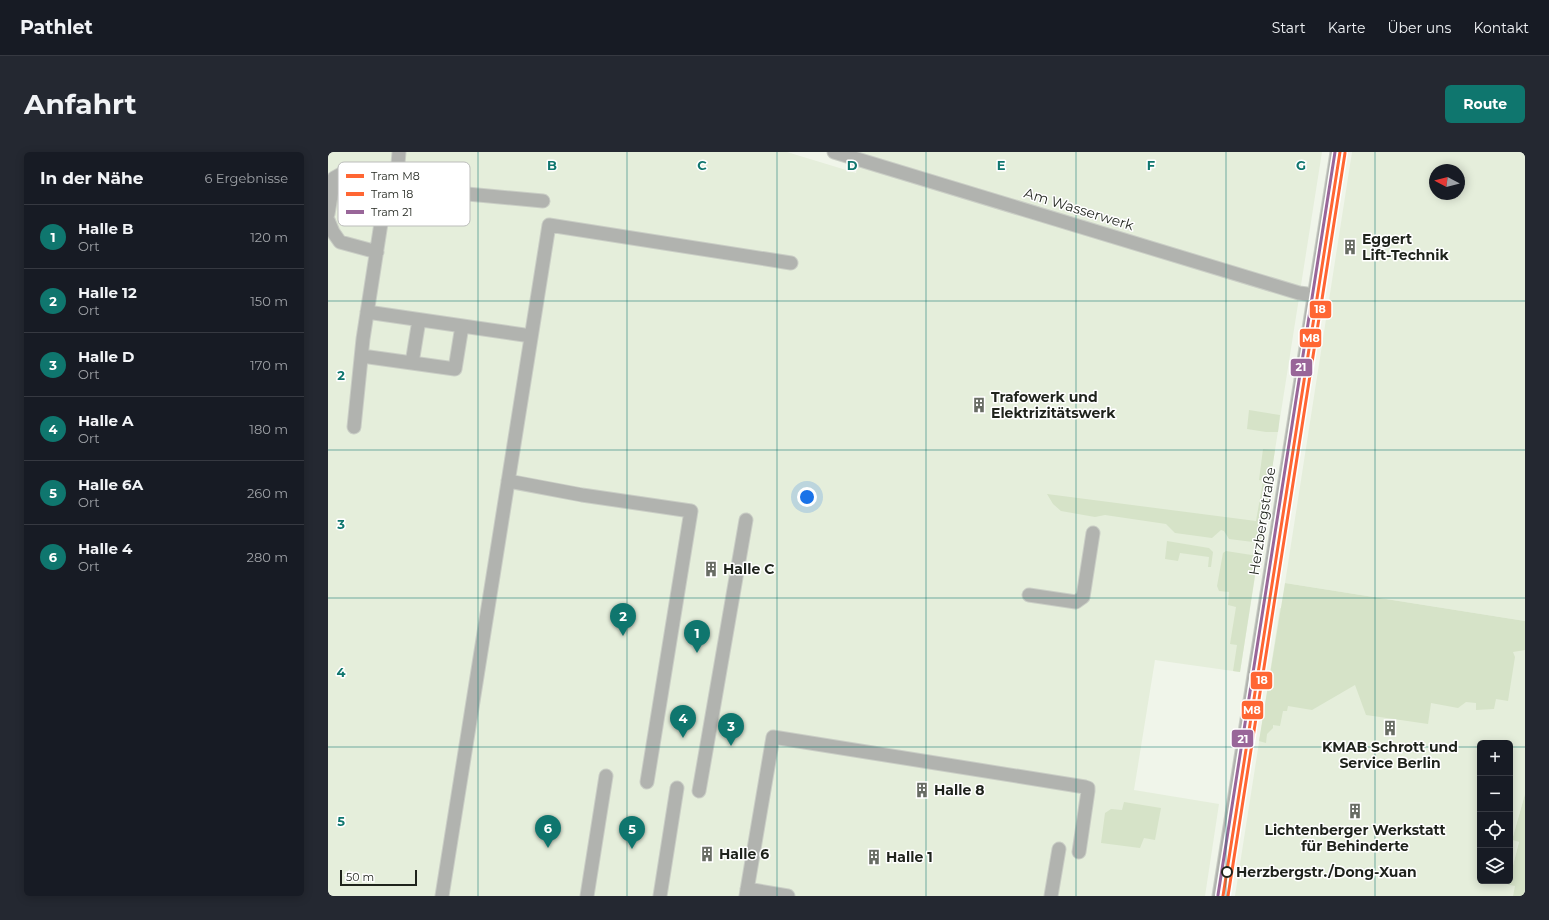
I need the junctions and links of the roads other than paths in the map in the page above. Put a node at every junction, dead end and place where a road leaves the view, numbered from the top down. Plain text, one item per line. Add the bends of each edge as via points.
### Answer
1 (399, 152) edge
2 (834, 152) edge
3 (1338, 152) edge
4 (398, 162) edge
5 (338, 176) edge
6 (470, 195) edge
7 (543, 201) dead end
8 (328, 214) edge
9 (328, 220) edge
10 (381, 226) edge
11 (377, 252) junction
12 (791, 263) dead end
13 (1315, 295) junction
14 (368, 312) junction
15 (419, 320) junction
16 (462, 326) junction
17 (531, 336) junction
18 (362, 356) junction
19 (412, 363) junction
20 (354, 427) dead end
21 (508, 481) junction
22 (746, 520) dead end
23 (1093, 533) dead end
24 (1029, 595) dead end
25 (606, 776) dead end
26 (647, 782) dead end
27 (677, 788) dead end
28 (699, 791) dead end
29 (1059, 848) dead end
30 (1078, 852) dead end
31 (747, 893) edge
32 (442, 896) edge
33 (587, 896) edge
34 (660, 896) edge
35 (788, 896) edge
36 (1051, 896) edge
37 (1219, 896) edge

1 - 4 street
2 - 13 street, Am Wasserwerk via 1299,293
3 - 13 street, Herzbergstraße
5 - 8 street via 334,178
6 - 7 street
9 - 11 street via 332,232 340,242
10 - 11 street
11 - 14 street
12 - 17 street via 549,225
13 - 37 street, Herzbergstraße
14 - 15 street
14 - 18 street
15 - 16 street
15 - 19 street
16 - 17 street
16 - 19 street via 455,368
17 - 21 street
18 - 19 street
18 - 20 street
21 - 26 street via 691,511
21 - 32 street
22 - 28 street
23 - 24 street via 1083,597 1080,601
25 - 33 street
27 - 34 street
29 - 36 street
30 - 31 street via 1088,791 1085,787 773,737
31 - 35 street

